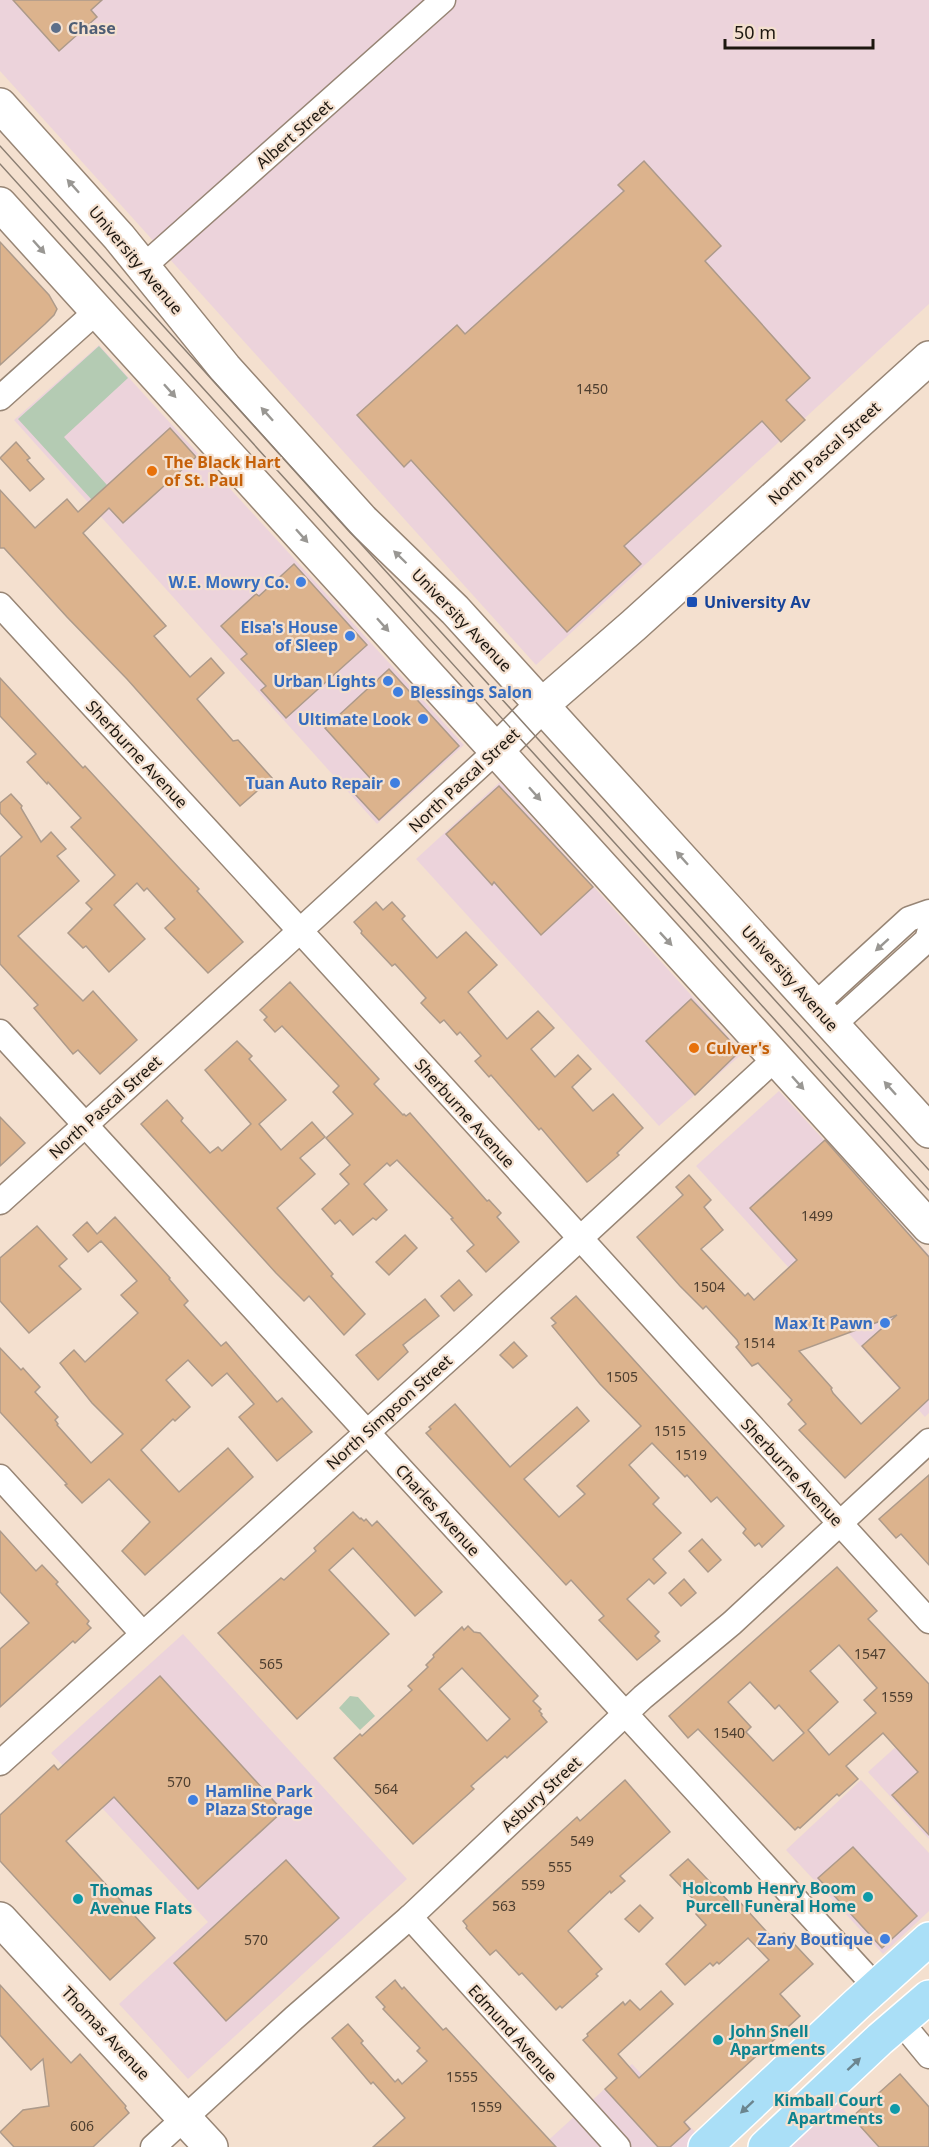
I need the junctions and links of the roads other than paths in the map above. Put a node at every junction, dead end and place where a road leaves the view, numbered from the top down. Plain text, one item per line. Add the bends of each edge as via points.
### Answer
1 (443, 0) edge
2 (0, 105) edge
3 (0, 204) edge
4 (144, 266) junction
5 (97, 311) junction
6 (929, 358) edge
7 (0, 398) edge
8 (0, 605) edge
9 (542, 705) junction
10 (496, 751) junction
11 (929, 912) edge
12 (300, 931) junction
13 (929, 933) edge
14 (824, 1015) junction
15 (0, 1032) edge
16 (776, 1058) junction
17 (85, 1125) junction
18 (929, 1131) edge
19 (0, 1202) edge
20 (929, 1227) edge
21 (579, 1239) junction
22 (367, 1432) junction
23 (929, 1441) edge
24 (0, 1477) edge
25 (839, 1522) junction
26 (929, 1621) edge
27 (143, 1634) junction
28 (626, 1714) junction
29 (0, 1762) edge
30 (410, 1917) junction
31 (0, 1918) edge
32 (929, 1939) edge
33 (876, 1987) junction
34 (929, 1997) edge
35 (901, 2022) junction
36 (929, 2056) edge
37 (185, 2118) junction
38 (153, 2147) edge
39 (212, 2147) edge
40 (618, 2147) edge
41 (705, 2147) edge
42 (765, 2147) edge

1 - 4 street, Albert Street
4 -> 2 main road, University Avenue
3 -> 5 main road
9 -> 4 main road, University Avenue via 455,610 362,520 225,368
5 - 7 street
5 -> 10 main road
6 - 9 main road, North Pascal Street
8 - 12 street, Sherburne Avenue
9 - 10 main road, North Pascal Street
14 -> 9 main road, University Avenue
10 - 12 street, North Pascal Street
10 -> 16 main road
11 -> 14 street via 909,919
12 - 17 street, North Pascal Street
12 - 21 street, Sherburne Avenue
13 - 14 street via 927,940
18 -> 14 main road, University Avenue
15 - 17 street, Charles Avenue
16 -> 20 main road
16 - 21 street, North Simpson Street
17 - 19 street, North Pascal Street
17 - 22 street, Charles Avenue
21 - 22 street, North Simpson Street
21 - 25 street, Sherburne Avenue
22 - 27 street, North Simpson Street
22 - 28 street, Charles Avenue
23 - 25 street, Asbury Street
24 - 27 street
25 - 26 street, Sherburne Avenue
25 - 28 street, Asbury Street via 732,1623
27 - 29 street, North Simpson Street
28 - 30 street, Asbury Street
28 - 33 street, Charles Avenue
30 - 37 street, Asbury Street
30 - 40 street, Edmund Avenue
31 - 37 main road, Thomas Avenue
32 - 33 main road
33 -> 41 main road
34 - 35 main road
35 - 36 street
42 -> 35 main road
37 - 38 street, Asbury Street
37 - 39 main road, Thomas Avenue

